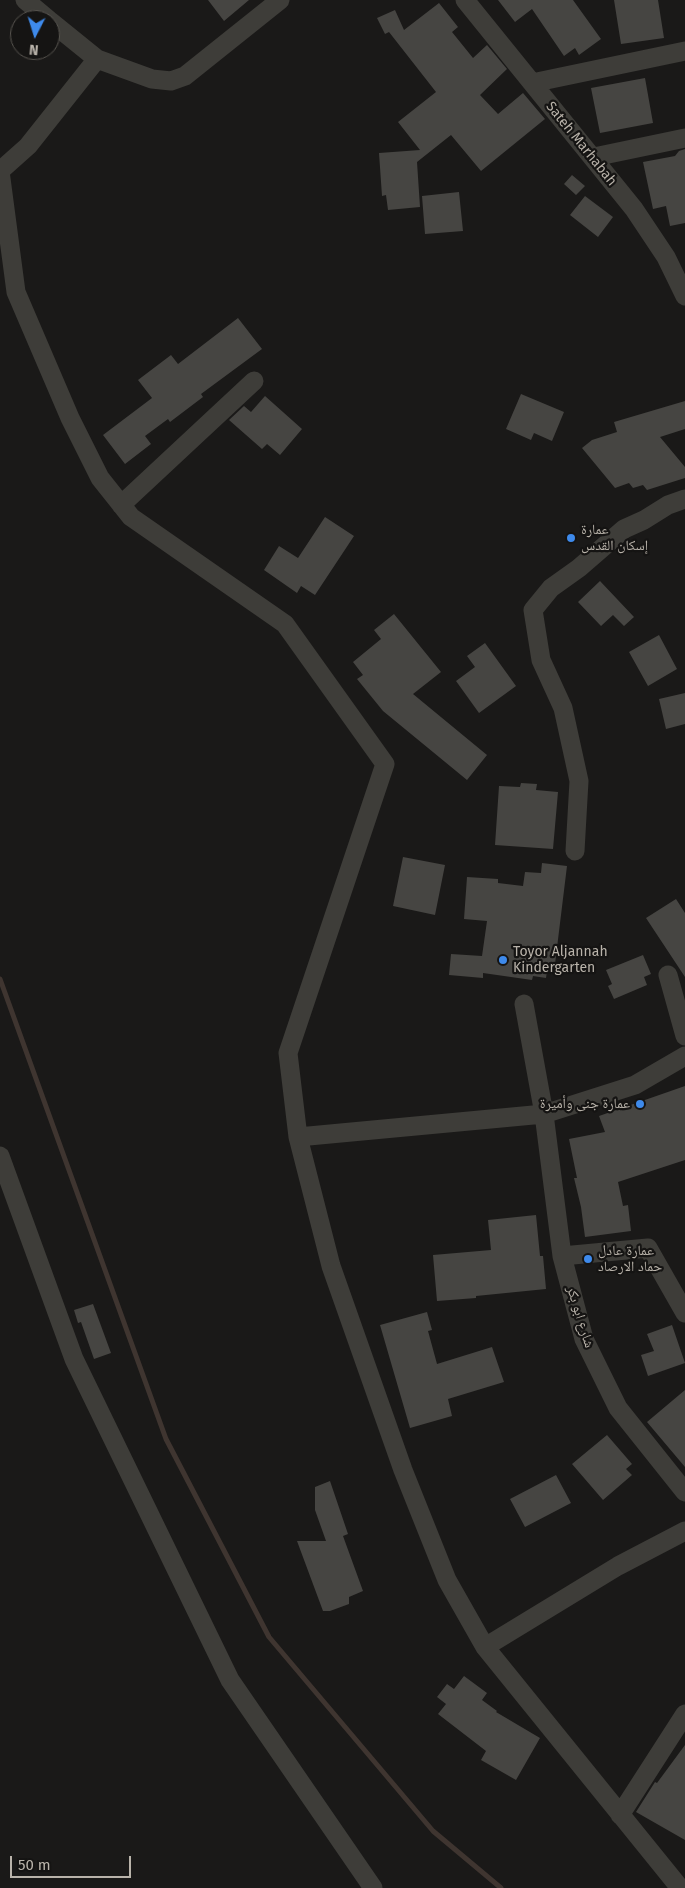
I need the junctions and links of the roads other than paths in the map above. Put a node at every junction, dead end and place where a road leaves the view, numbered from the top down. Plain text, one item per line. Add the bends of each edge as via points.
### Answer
1 (25, 0) edge
2 (280, 0) edge
3 (464, 0) edge
4 (38, 10) edge
5 (60, 28) edge
6 (685, 51) edge
7 (97, 59) junction
8 (532, 84) junction
9 (685, 138) edge
10 (594, 158) junction
11 (0, 170) edge
12 (685, 296) edge
13 (254, 382) dead end
14 (685, 499) edge
15 (121, 505) junction
16 (576, 851) dead end
17 (668, 975) dead end
18 (524, 1004) dead end
19 (685, 1036) edge
20 (685, 1056) edge
21 (544, 1114) junction
22 (298, 1137) junction
23 (0, 1156) edge
24 (562, 1256) junction
25 (685, 1313) edge
26 (685, 1492) edge
27 (685, 1531) edge
28 (485, 1647) junction
29 (685, 1714) edge
30 (620, 1815) junction
31 (373, 1888) edge
32 (680, 1888) edge

1 - 4 street
2 - 7 street via 185,76 171,81 152,79
3 - 8 street, Sateh Marhabah
5 - 7 street
6 - 8 street
7 - 11 street via 28,146
8 - 10 street, Sateh Marhabah
9 - 10 street
10 - 12 street, Sateh Marhabah via 640,217 666,257
11 - 15 street via 16,292 70,418 100,478
13 - 15 street
14 - 16 street via 668,504 624,530 551,588 533,610 541,660 564,708 579,781
15 - 22 street via 131,517 285,624 385,764 288,1053
17 - 19 street
18 - 21 street, شارع ابو بكر
20 - 21 street via 635,1085
21 - 22 street
21 - 24 street, شارع ابو بكر
22 - 28 street via 331,1266 403,1470 448,1580
23 - 31 street via 74,1359 230,1680
24 - 25 street via 648,1248
24 - 26 street, شارع ابو بكر via 584,1339 618,1408
27 - 28 street via 618,1566
28 - 30 street
29 - 30 street
30 - 32 street

